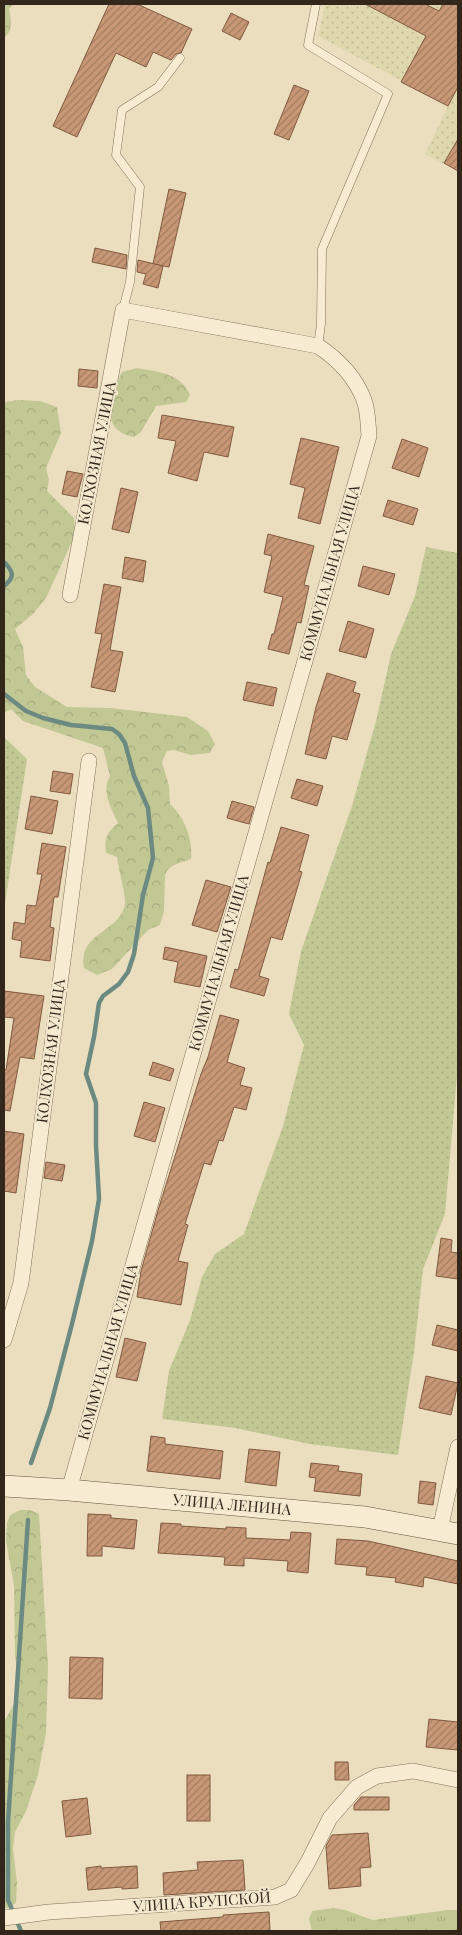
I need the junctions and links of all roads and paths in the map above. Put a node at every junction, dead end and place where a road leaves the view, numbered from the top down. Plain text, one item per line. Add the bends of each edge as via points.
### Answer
1 (316, 4) edge
2 (180, 58) dead end
3 (123, 310) junction
4 (318, 346) junction
5 (70, 596) dead end
6 (89, 761) dead end
7 (4, 1340) edge
8 (458, 1447) edge
9 (4, 1486) edge
10 (69, 1490) junction
11 (449, 1532) edge
12 (458, 1780) edge
13 (4, 1918) edge

1 - 4 lane via 308,45 388,94 322,249
2 - 3 lane via 158,87 122,110 116,155 140,186 130,282
3 - 4 street
3 - 5 street, КОЛХОЗНАЯ УЛИЦА
4 - 10 street, КОММУНАЛЬНАЯ УЛИЦА via 350,372 365,401 369,436
6 - 7 street, КОЛХОЗНАЯ УЛИЦА via 21,1282
8 - 11 street
9 - 10 street, УЛИЦА ЛЕНИНА
10 - 11 street, УЛИЦА ЛЕНИНА via 365,1517
12 - 13 street, УЛИЦА КРУПСКОЙ via 413,1770 377,1776 357,1787 330,1818 291,1890 275,1897

